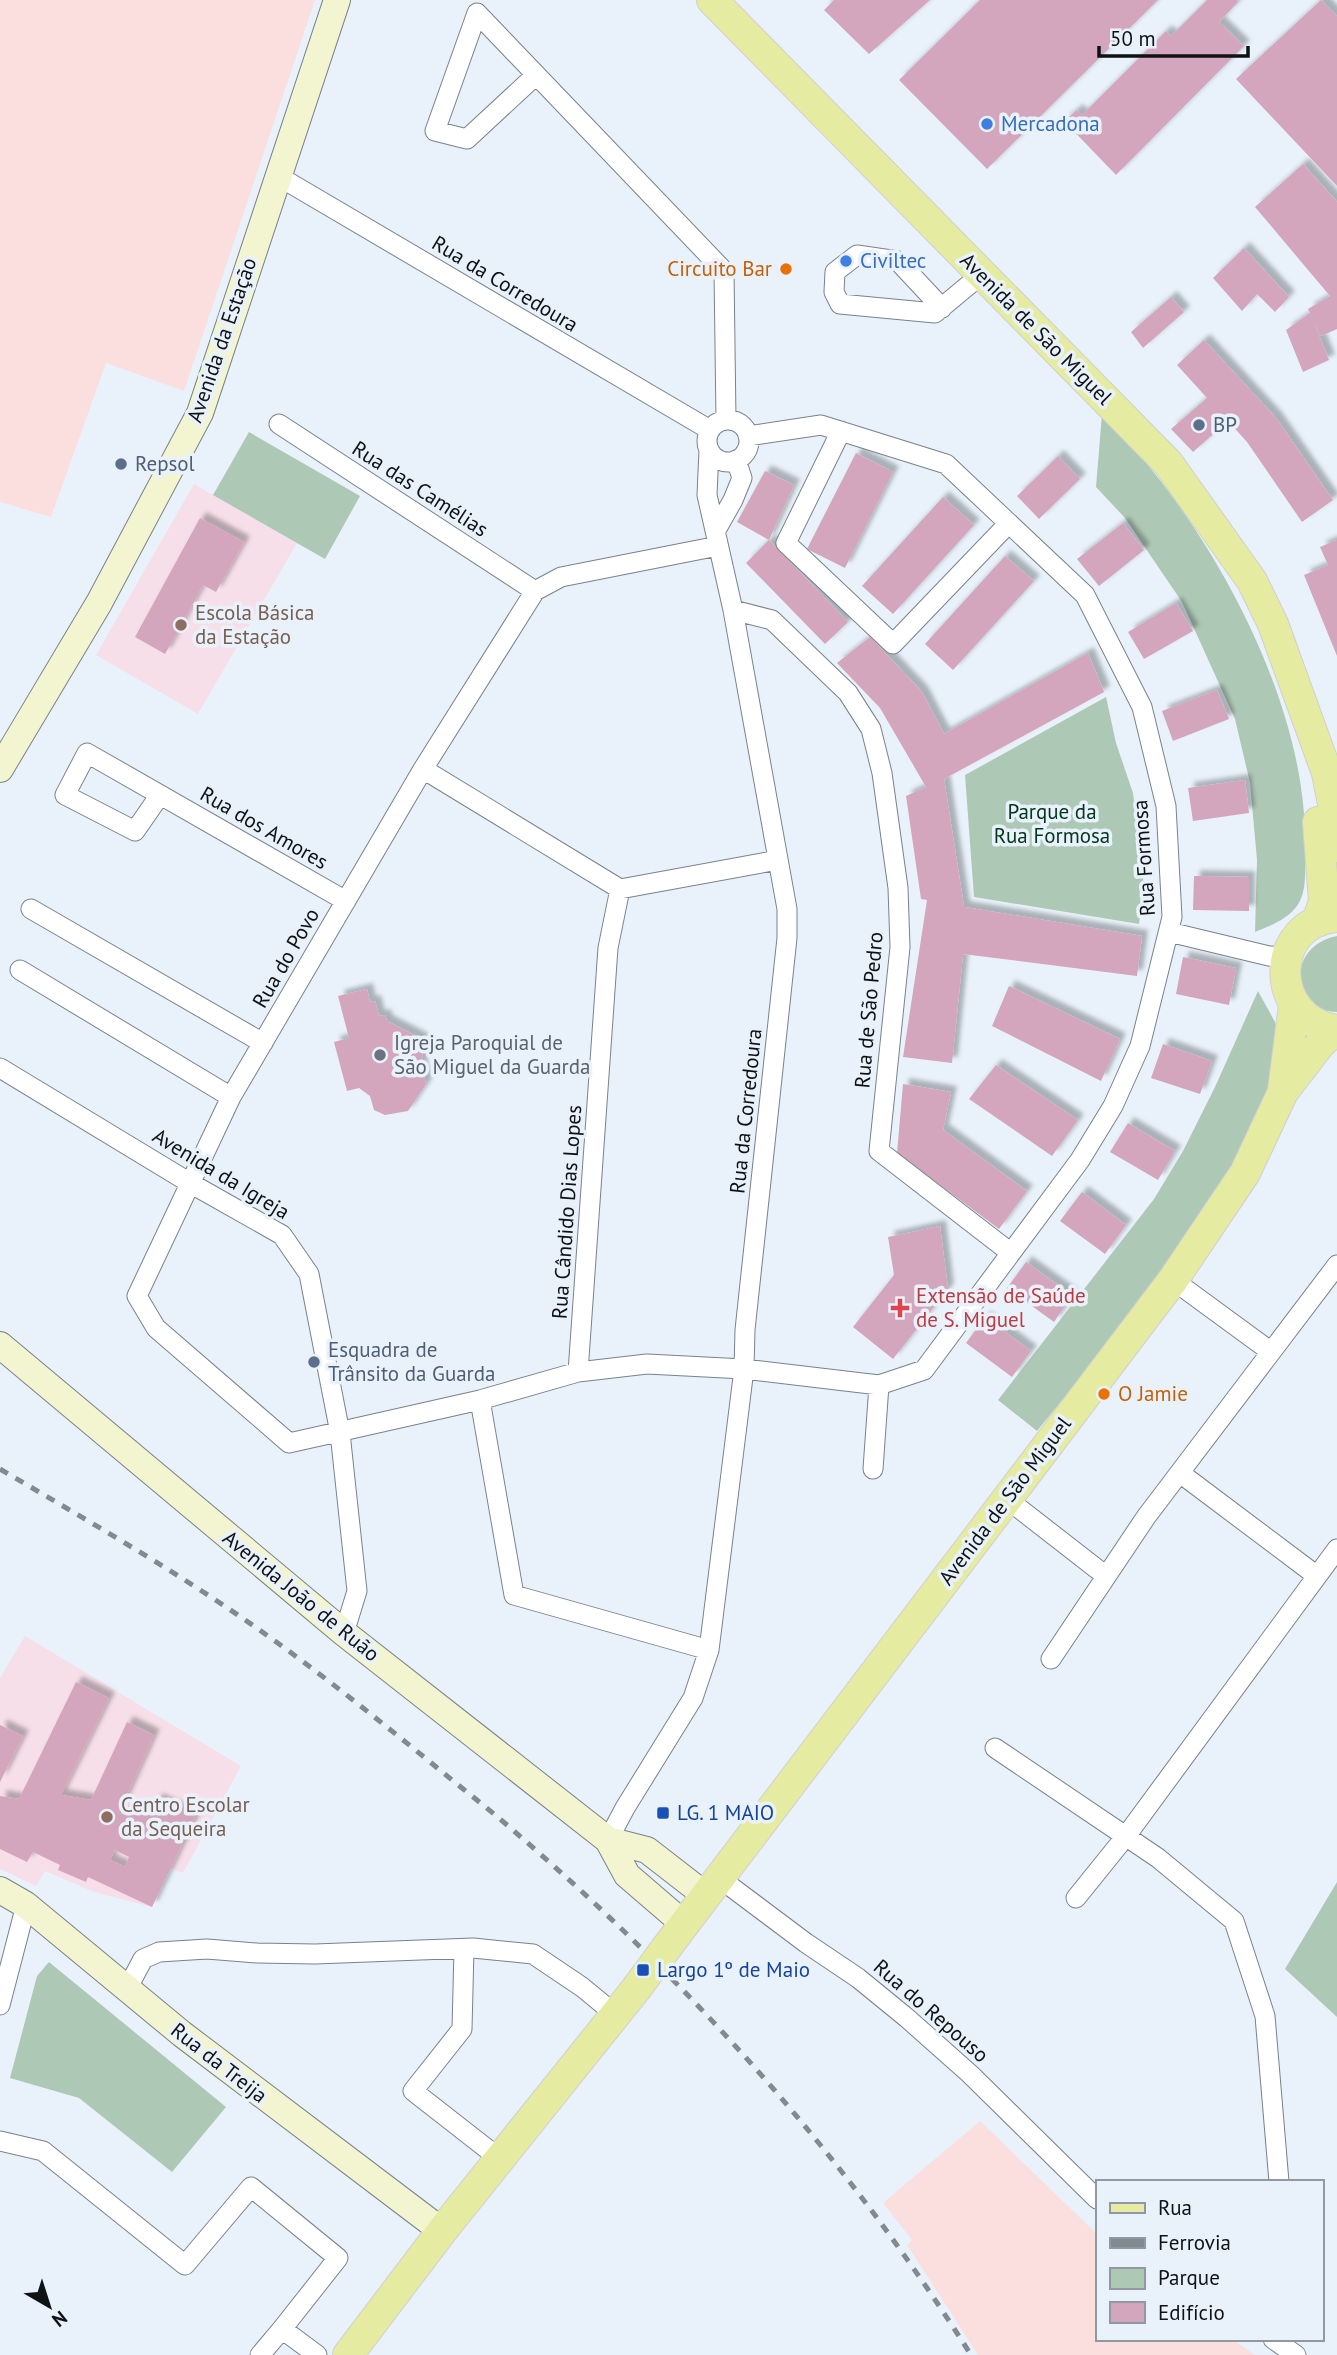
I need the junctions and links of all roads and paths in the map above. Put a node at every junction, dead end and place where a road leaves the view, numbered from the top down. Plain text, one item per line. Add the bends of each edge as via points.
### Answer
1 (337, 0) edge
2 (712, 0) edge
3 (536, 75) junction
4 (278, 176) junction
5 (982, 274) junction
6 (942, 307) junction
7 (279, 424) dead end
8 (841, 431) junction
9 (715, 433) junction
10 (748, 436) junction
11 (736, 460) junction
12 (1009, 523) junction
13 (717, 538) junction
14 (535, 591) junction
15 (733, 610) junction
16 (1301, 701) junction
17 (0, 769) edge
18 (423, 769) junction
19 (160, 794) junction
20 (1337, 847) edge
21 (778, 860) junction
22 (620, 888) junction
23 (346, 901) junction
24 (31, 909) dead end
25 (1327, 919) edge
26 (1169, 932) junction
27 (1286, 957) junction
28 (20, 970) dead end
29 (1294, 1005) junction
30 (1336, 1030) edge
31 (263, 1043) junction
32 (0, 1068) edge
33 (1283, 1091) junction
34 (231, 1097) junction
35 (190, 1183) junction
36 (1011, 1253) junction
37 (1337, 1265) edge
38 (1173, 1280) junction
39 (0, 1345) edge
40 (1270, 1351) junction
41 (744, 1369) junction
42 (578, 1373) junction
43 (879, 1385) junction
44 (480, 1400) junction
45 (340, 1433) junction
46 (873, 1469) dead end
47 (1180, 1473) junction
48 (1007, 1499) junction
49 (1337, 1549) edge
50 (1106, 1576) junction
51 (1317, 1576) junction
52 (344, 1633) junction
53 (709, 1650) junction
54 (1051, 1659) dead end
55 (995, 1748) dead end
56 (1126, 1836) junction
57 (608, 1840) junction
58 (712, 1886) junction
59 (0, 1890) edge
60 (1076, 1898) dead end
61 (26, 1905) junction
62 (675, 1935) junction
63 (464, 1949) junction
64 (127, 1989) junction
65 (0, 2005) edge
66 (616, 2015) junction
67 (0, 2141) edge
68 (500, 2160) junction
69 (1279, 2180) edge
70 (1096, 2198) edge
71 (442, 2231) junction
72 (282, 2329) junction
73 (1276, 2341) edge
74 (260, 2355) edge
75 (317, 2355) edge
76 (348, 2355) edge
77 (1296, 2355) edge

1 - 4 main road, Avenida da Estação
2 - 5 main road, Avenida de São Miguel
3 - 3 street via 477,13 435,131 467,139
3 - 9 street via 724,271
4 - 9 street, Rua da Corredoura
4 - 17 main road, Avenida da Estação via 200,412 99,603
5 - 6 street
5 - 16 main road, Avenida de São Miguel via 1168,463 1252,581
6 - 6 street via 935,313 840,304 834,292 835,272 857,255 898,261
7 - 14 street, Rua das Camélias
8 - 10 street, Rua Formosa via 821,425
8 - 12 street, Rua Formosa via 946,464
8 - 12 street via 786,543 893,644
9 - 10 street, Rua da Corredoura via 742,426
9 - 11 street, Rua da Corredoura via 717,459
9 - 13 street, Rua da Corredoura via 707,495
10 - 11 street via 746,450
11 - 13 street via 742,478
12 - 26 street, Rua Formosa via 1085,595 1142,707 1166,806
13 - 14 street via 561,577
13 - 15 street, Rua da Corredoura
14 - 18 street, Rua do Povo
15 - 21 street, Rua da Corredoura
15 - 36 street, Rua de São Pedro via 772,620 848,692 871,729 898,888 900,947 879,1151
16 - 20 main road, Avenida de São Miguel via 1327,773
16 - 25 main road, Avenida de São Miguel
18 - 22 street
18 - 23 street, Rua do Povo
19 - 19 street, Rua dos Amores via 87,753 65,795 135,831
19 - 23 street, Rua dos Amores
21 - 22 street
21 - 41 street, Rua da Corredoura via 787,938
22 - 42 street, Rua Cândido Dias Lopes via 608,948
23 - 31 street, Rua do Povo
24 - 31 street
25 - 27 main road via 1304,930
26 - 27 street
26 - 36 street, Rua Formosa via 1140,1046 1113,1106 1080,1160
27 - 29 main road via 1286,990
28 - 34 street
29 - 30 main road via 1312,1021
29 - 33 main road, Avenida de São Miguel
30 - 33 main road, Avenida de São Miguel
31 - 34 street, Rua do Povo
32 - 35 street, Avenida da Igreja
33 - 38 main road, Avenida de São Miguel via 1245,1173
34 - 35 street, Rua do Povo
35 - 45 street, Avenida da Igreja via 282,1235 309,1274
35 - 45 street, Rua do Povo via 137,1296 156,1328 289,1443
36 - 43 street, Rua Formosa via 924,1370
37 - 40 street
38 - 40 street
38 - 48 main road, Avenida de São Miguel
39 - 52 main road, Avenida João de Ruão
40 - 47 street
41 - 42 street, Rua Formosa via 647,1364
41 - 43 street, Rua Formosa
41 - 53 street, Rua da Corredoura
42 - 44 street, Rua Formosa
43 - 46 street
44 - 45 street, Rua Formosa
44 - 53 street via 514,1595
45 - 52 street, Avenida da Igreja via 357,1591
47 - 50 street
47 - 51 street
48 - 50 street
48 - 58 main road, Avenida de São Miguel
49 - 51 street
50 - 54 street
51 - 56 street
52 - 57 main road, Avenida João de Ruão
53 - 57 street, Rua da Corredoura via 693,1698
55 - 56 street
56 - 60 street
56 - 69 street via 1234,1921 1265,2015
57 - 58 main road via 647,1850
57 - 62 main road via 627,1875
58 - 62 main road, Avenida de São Miguel
58 - 70 street, Rua do Repouso via 858,1978 970,2074
59 - 61 main road, Rua da Treija
61 - 64 main road, Rua da Treija
61 - 65 street
62 - 66 main road, Avenida de São Miguel, bridge
63 - 64 street via 315,1954 208,1948 159,1952 143,1959
63 - 66 street via 533,1954
63 - 68 street via 462,2029 413,2091
64 - 71 main road, Rua da Treija
66 - 68 main road, Avenida de São Miguel
67 - 72 street via 43,2151 185,2265 251,2188 338,2258
68 - 71 main road, Avenida de São Miguel
71 - 76 main road, Avenida de São Miguel
72 - 74 street
72 - 75 street
73 - 77 street

